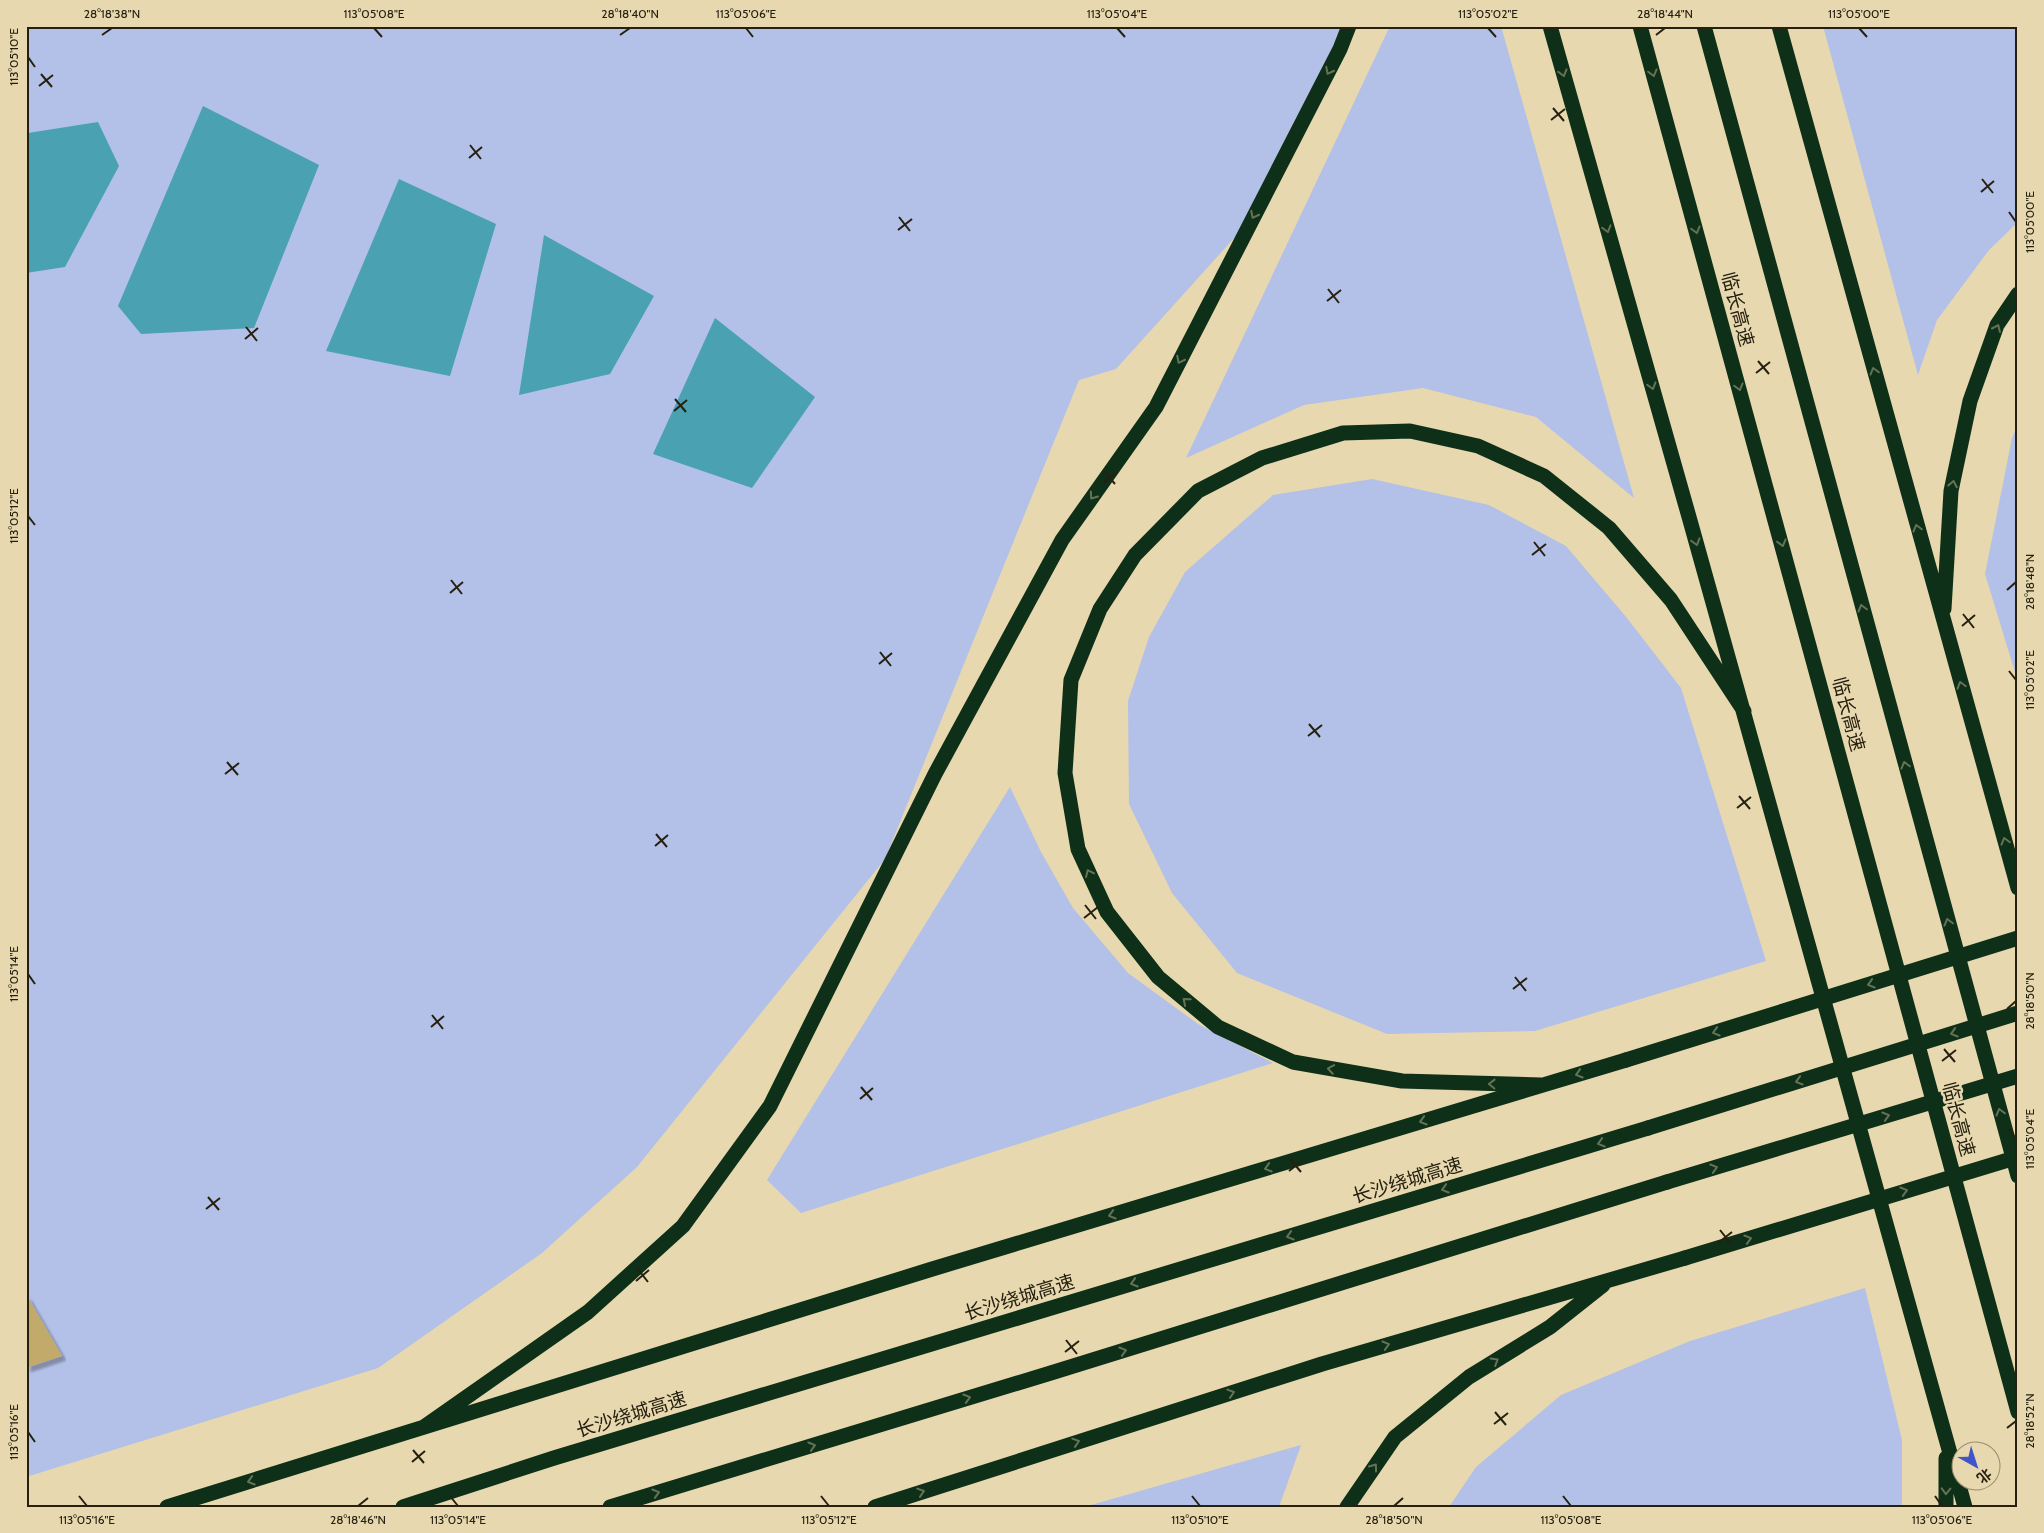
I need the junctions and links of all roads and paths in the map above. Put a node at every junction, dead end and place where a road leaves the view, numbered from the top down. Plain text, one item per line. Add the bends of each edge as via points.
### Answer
1 (1349, 26) edge
2 (1550, 26) edge
3 (1640, 26) edge
4 (1704, 26) edge
5 (1778, 26) edge
6 (2018, 294) edge
7 (1943, 620) junction
8 (1744, 711) junction
9 (2018, 888) edge
10 (2018, 938) edge
11 (2018, 1013) edge
12 (2018, 1076) edge
13 (1541, 1085) junction
14 (2018, 1156) edge
15 (2018, 1176) edge
16 (1610, 1280) junction
17 (2018, 1412) edge
18 (424, 1427) junction
19 (1946, 1439) junction
20 (167, 1507) edge
21 (403, 1507) edge
22 (610, 1507) edge
23 (875, 1507) edge
24 (1347, 1507) edge
25 (1946, 1507) edge
26 (1965, 1507) edge

1 -> 18 highway via 1156,407 1062,540 935,774 770,1106 683,1226 588,1312
2 -> 8 highway
3 -> 17 highway, 临长高速
15 -> 4 highway
7 -> 5 highway
7 -> 6 highway via 1951,491 1970,401 1998,324
9 -> 7 highway
13 -> 8 highway via 1402,1082 1293,1062 1218,1028 1158,977 1107,912 1078,849 1065,773 1071,680 1100,609 1135,555 1198,491 1262,458 1343,433 1410,431 1478,446 1544,476 1609,528 1671,600
8 - 19 highway
10 -> 13 highway, bridge
11 -> 21 highway, 长沙绕城高速, bridge via 554,1458
22 -> 12 highway, bridge
13 -> 18 highway
16 -> 14 highway, bridge
23 -> 16 highway via 1322,1364
24 -> 16 highway via 1395,1437 1469,1376 1550,1327
18 -> 20 highway
19 -> 25 highway
19 - 26 highway

